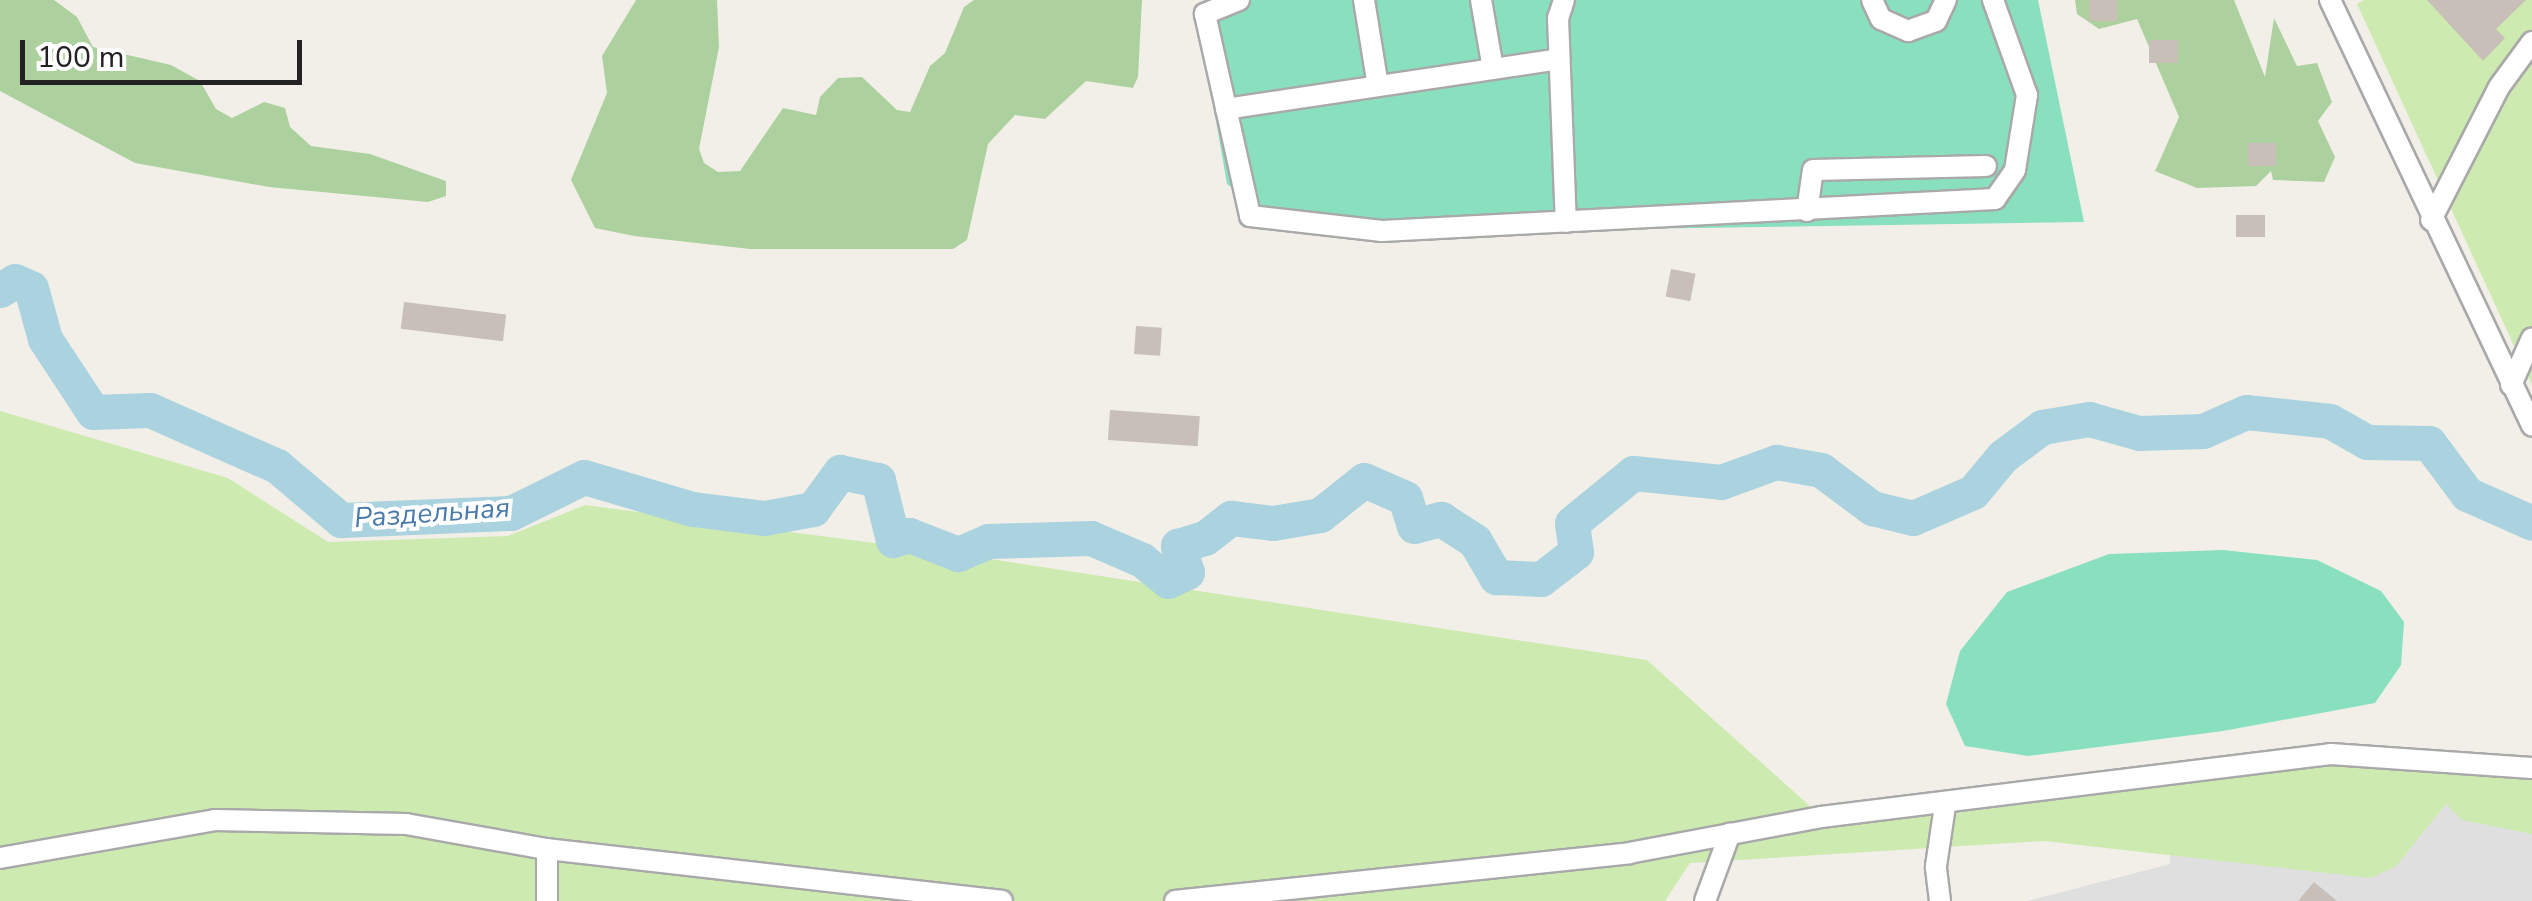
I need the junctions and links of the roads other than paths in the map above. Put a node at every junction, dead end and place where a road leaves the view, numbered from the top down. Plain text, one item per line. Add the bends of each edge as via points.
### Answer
1 (1239, 0) edge
2 (1364, 0) edge
3 (1480, 0) edge
4 (1564, 0) edge
5 (1872, 0) edge
6 (1946, 0) edge
7 (1993, 0) edge
8 (2337, 3) edge
9 (2532, 42) edge
10 (1559, 59) junction
11 (1492, 69) junction
12 (1378, 86) junction
13 (1226, 109) junction
14 (1986, 166) dead end
15 (1807, 211) junction
16 (2431, 220) junction
17 (1566, 222) junction
18 (2532, 338) edge
19 (2511, 385) junction
20 (2532, 425) edge
21 (2532, 768) edge
22 (1944, 806) junction
23 (1730, 833) junction
24 (547, 849) junction
25 (0, 858) edge
26 (547, 901) edge
27 (1002, 901) edge
28 (1175, 901) edge
29 (1705, 901) edge
30 (1940, 901) edge

1 - 13 street via 1205,14
2 - 12 street
3 - 11 street
4 - 10 street
5 - 6 street via 1881,19 1908,31 1936,20
7 - 15 street via 2027,95 2015,170 1995,199
8 - 16 street
9 - 16 street via 2499,87
10 - 11 street
10 - 17 street
11 - 12 street
12 - 13 street
13 - 17 street via 1250,216 1382,230
14 - 15 street via 1813,170
15 - 17 street
16 - 19 street
18 - 19 street
19 - 20 street
21 - 22 street via 2331,754
22 - 23 street
22 - 30 street via 1936,866
23 - 28 street via 1629,853
23 - 29 street
24 - 25 street via 406,824 215,820
24 - 26 street
24 - 27 street

